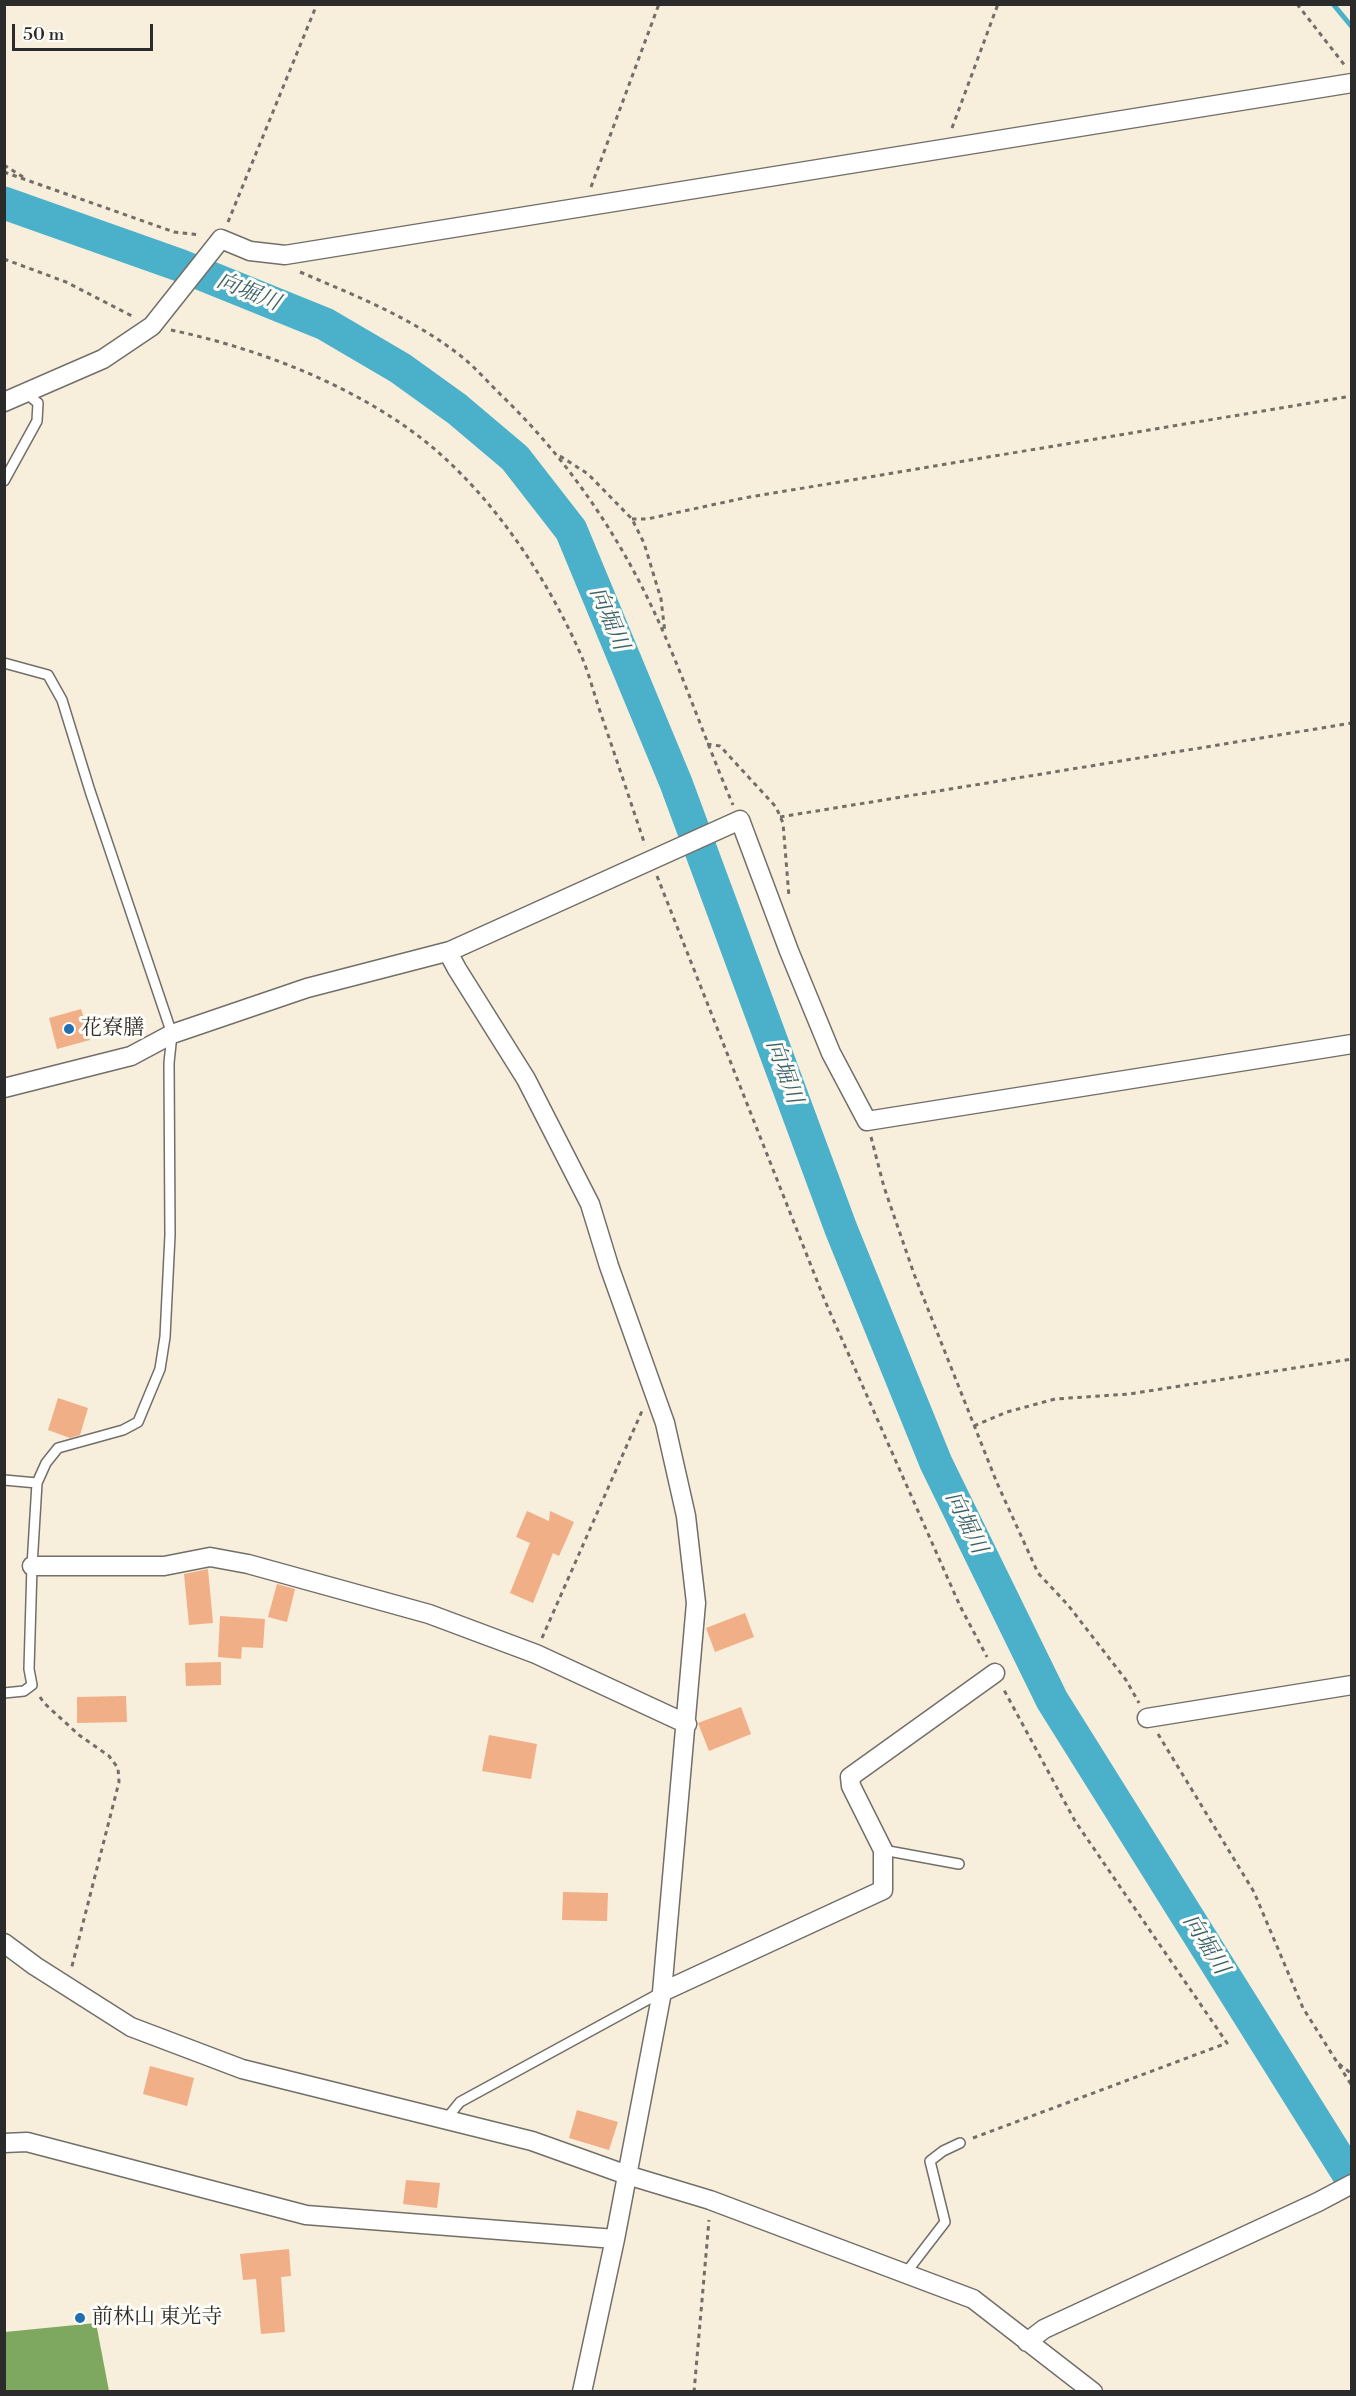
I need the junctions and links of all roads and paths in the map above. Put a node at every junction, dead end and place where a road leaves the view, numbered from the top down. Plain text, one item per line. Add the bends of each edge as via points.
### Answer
1 (317, 4) edge
2 (659, 4) edge
3 (998, 4) edge
4 (1297, 4) edge
5 (1352, 73) edge
6 (1352, 83) edge
7 (952, 147) junction
8 (4, 165) edge
9 (4, 171) edge
10 (30, 181) junction
11 (587, 206) junction
12 (216, 243) junction
13 (285, 255) junction
14 (4, 260) edge
15 (155, 321) junction
16 (27, 394) junction
17 (1352, 396) edge
18 (4, 402) edge
19 (556, 454) junction
20 (4, 481) edge
21 (632, 519) junction
22 (665, 635) junction
23 (4, 663) edge
24 (1352, 723) edge
25 (707, 744) junction
26 (780, 817) junction
27 (734, 823) junction
28 (657, 857) junction
29 (790, 905) dead end
30 (450, 951) junction
31 (172, 1034) junction
32 (1352, 1044) edge
33 (4, 1088) edge
34 (867, 1121) junction
35 (1352, 1359) edge
36 (653, 1387) junction
37 (974, 1426) junction
38 (4, 1480) edge
39 (37, 1483) junction
40 (32, 1566) junction
41 (536, 1654) junction
42 (995, 1673) junction
43 (32, 1685) junction
44 (1352, 1685) edge
45 (4, 1693) edge
46 (1148, 1718) junction
47 (687, 1724) junction
48 (883, 1850) junction
49 (959, 1864) dead end
50 (4, 1943) edge
51 (67, 1986) junction
52 (662, 1992) junction
53 (1337, 2063) junction
54 (1352, 2074) edge
55 (1352, 2086) edge
56 (447, 2118) junction
57 (4, 2143) edge
58 (960, 2143) joint
59 (627, 2175) junction
60 (1352, 2184) edge
61 (710, 2200) junction
62 (615, 2239) junction
63 (905, 2274) junction
64 (1027, 2342) junction
65 (582, 2391) edge
66 (694, 2391) edge
67 (1093, 2391) edge

1 - 12 path
2 - 11 path
3 - 7 path via 949,136
4 - 5 path
6 - 7 street
7 - 11 street
8 - 10 path
9 - 10 path
10 - 12 path
11 - 13 street
12 - 13 street
12 - 15 street
13 - 19 path via 295,269 381,306 458,353
14 - 15 path
15 - 16 street via 103,359
15 - 28 path via 325,379 388,416 437,452 490,507 540,576 581,656
16 - 18 street
16 - 20 lane via 38,403 37,421
17 - 21 path
19 - 21 path via 588,474
19 - 22 path via 601,515
21 - 22 path via 644,543 661,599
22 - 25 path
23 - 31 lane via 48,675 62,700
24 - 26 path
25 - 26 path via 720,746 776,807
25 - 27 path
26 - 29 path
27 - 28 street
27 - 34 street via 831,1053
28 - 30 street
28 - 42 path via 825,1301 960,1606
30 - 31 street via 307,988
30 - 36 street via 457,969 526,1079 590,1204
31 - 33 street via 131,1056
31 - 39 lane via 170,1235 160,1369 138,1422 58,1448
32 - 34 street
34 - 37 path via 884,1187 914,1274
35 - 37 path via 1129,1394 1055,1399 1006,1412
36 - 41 path
36 - 47 street via 686,1516 696,1603
37 - 46 path via 1038,1573 1126,1680
38 - 39 lane
39 - 40 lane
40 - 41 street via 164,1566 210,1557 429,1614
40 - 43 lane
41 - 47 street
42 - 48 street via 850,1777
42 - 58 path via 1075,1821 1227,2043
43 - 45 lane via 24,1691
43 - 51 path via 44,1703 109,1756 118,1768 119,1782
44 - 46 street
46 - 53 path via 1254,1892 1303,2008
47 - 52 street
48 - 49 lane
48 - 52 street via 883,1890
50 - 51 street
51 - 56 street via 131,2027 242,2069
52 - 56 lane via 460,2102
52 - 59 street
53 - 54 path
53 - 55 path
56 - 59 street via 532,2141
57 - 62 street via 27,2142 306,2215
58 - 63 lane via 930,2161 945,2222
59 - 61 street
59 - 62 street
60 - 64 street via 1044,2329
61 - 63 street
61 - 66 path
62 - 65 street
63 - 64 street via 973,2299
64 - 67 street

